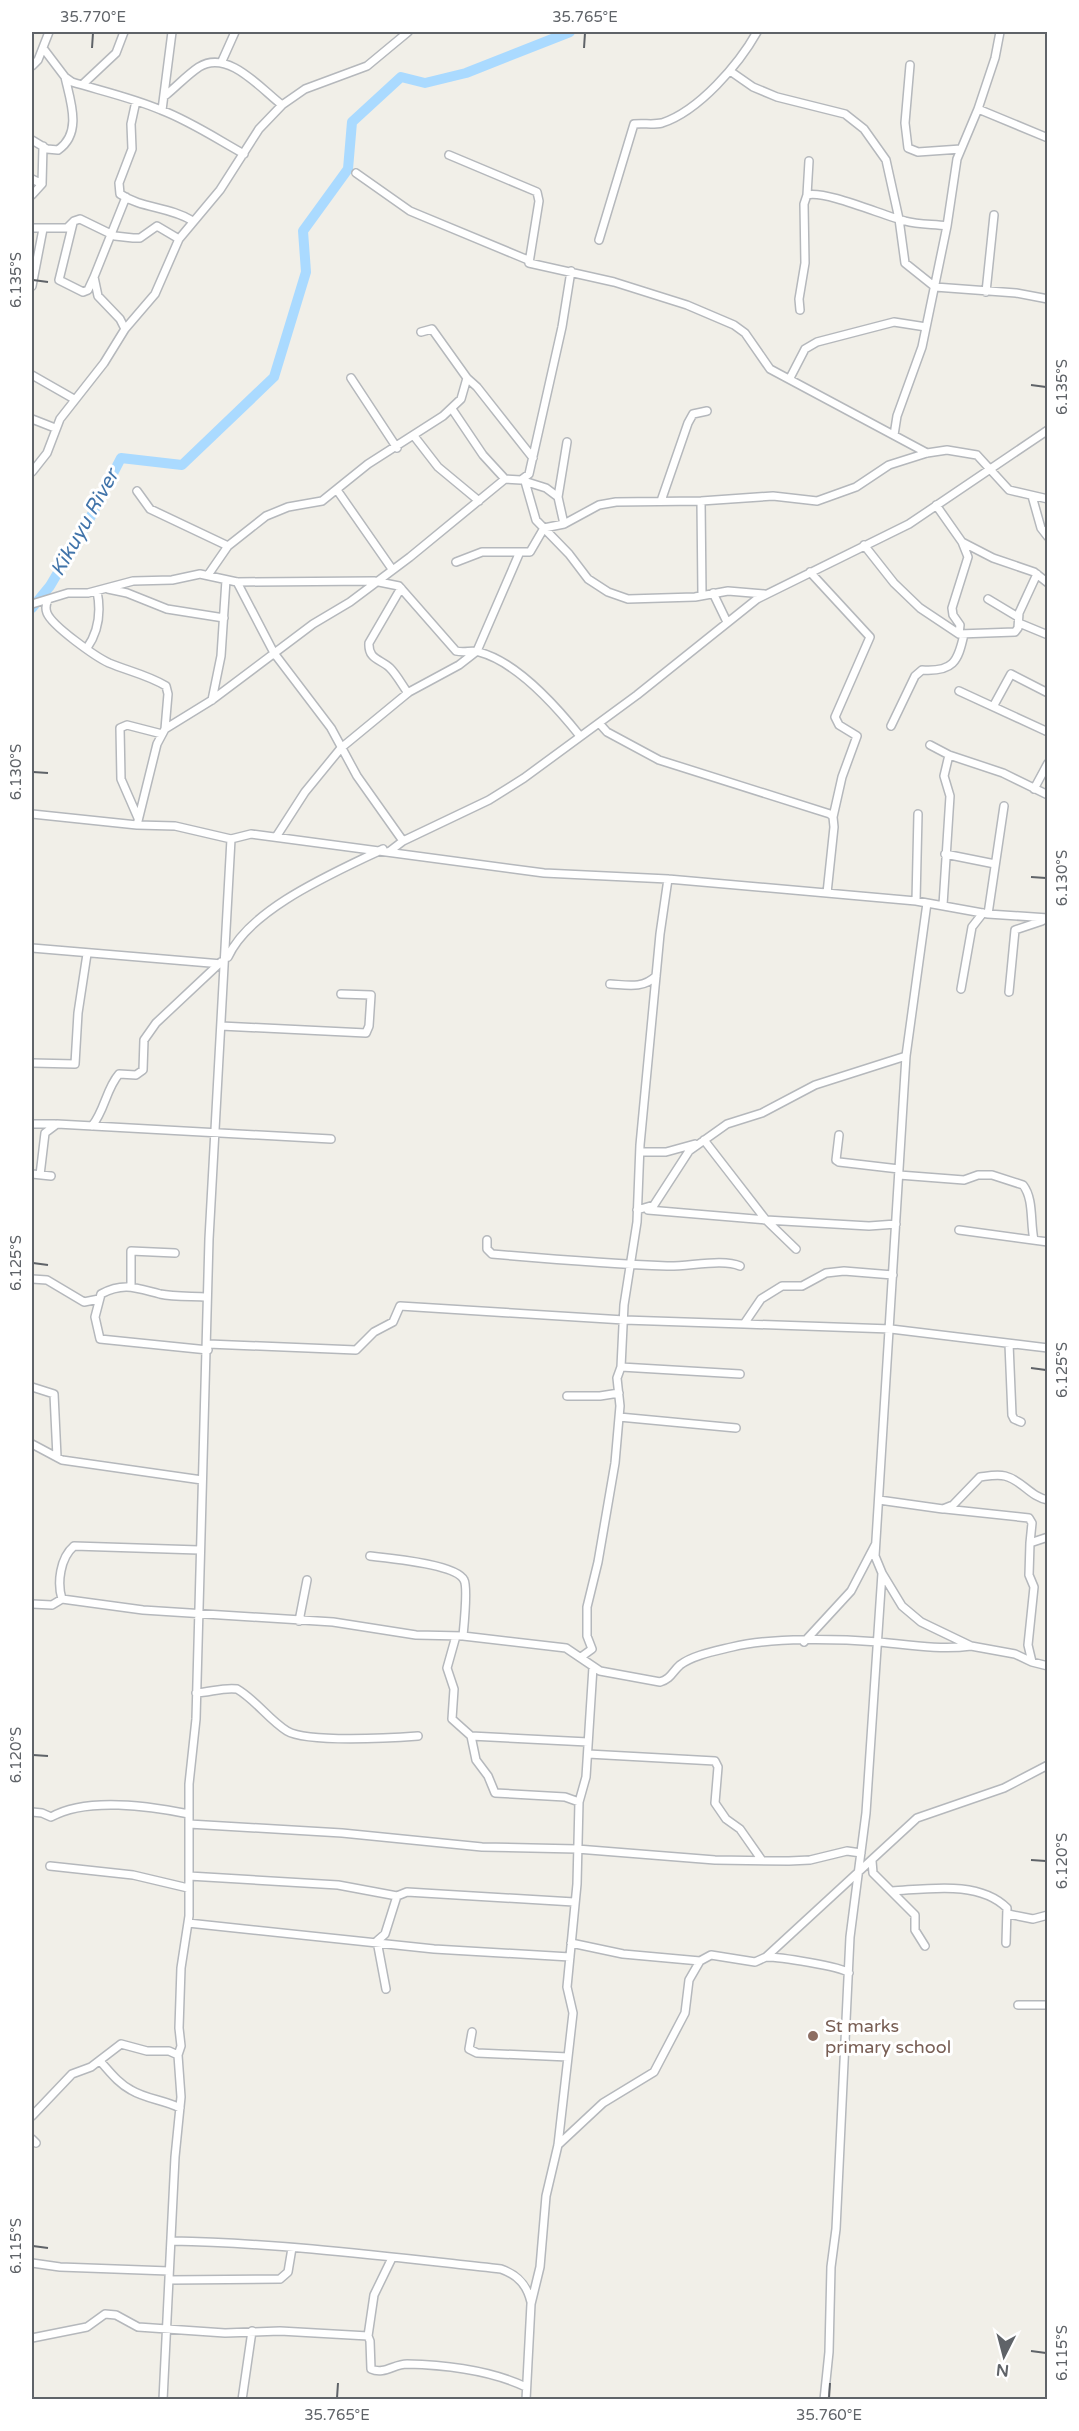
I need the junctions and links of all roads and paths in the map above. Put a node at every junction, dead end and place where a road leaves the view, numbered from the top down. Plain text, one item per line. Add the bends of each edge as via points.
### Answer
1 (49, 32) edge
2 (124, 32) edge
3 (172, 32) edge
4 (235, 32) edge
5 (408, 32) edge
6 (758, 32) edge
7 (1000, 32) edge
8 (43, 48) junction
9 (222, 61) junction
10 (910, 65) dead end
11 (32, 66) edge
12 (730, 71) junction
13 (65, 77) junction
14 (83, 84) junction
15 (166, 95) junction
16 (136, 101) junction
17 (282, 105) junction
18 (978, 109) junction
19 (162, 110) junction
20 (1047, 138) edge
21 (32, 140) edge
22 (43, 146) junction
23 (961, 149) junction
24 (244, 154) junction
25 (449, 155) dead end
26 (809, 161) dead end
27 (356, 173) dead end
28 (32, 179) edge
29 (42, 183) junction
30 (32, 195) edge
31 (807, 195) junction
32 (126, 197) junction
33 (994, 215) dead end
34 (899, 219) junction
35 (74, 220) junction
36 (193, 221) junction
37 (947, 226) junction
38 (32, 228) edge
39 (43, 229) junction
40 (111, 234) junction
41 (179, 239) junction
42 (599, 240) dead end
43 (529, 263) junction
44 (571, 271) junction
45 (94, 277) junction
46 (32, 286) edge
47 (935, 287) junction
48 (986, 291) junction
49 (1047, 299) edge
50 (801, 310) dead end
51 (926, 327) junction
52 (125, 329) junction
53 (421, 332) dead end
54 (32, 375) edge
55 (351, 378) dead end
56 (467, 378) junction
57 (790, 378) junction
58 (74, 399) junction
59 (453, 409) junction
60 (707, 411) dead end
61 (32, 419) edge
62 (55, 428) junction
63 (1047, 430) edge
64 (894, 435) junction
65 (414, 436) junction
66 (567, 442) dead end
67 (397, 448) junction
68 (927, 453) junction
69 (533, 458) junction
70 (990, 468) junction
71 (32, 472) edge
72 (505, 479) junction
73 (526, 480) junction
74 (337, 490) junction
75 (137, 491) dead end
76 (1032, 496) junction
77 (558, 497) junction
78 (1047, 499) edge
79 (479, 501) junction
80 (661, 501) junction
81 (701, 501) junction
82 (936, 505) junction
83 (564, 524) junction
84 (544, 528) junction
85 (1047, 537) edge
86 (962, 542) junction
87 (864, 545) junction
88 (228, 546) junction
89 (519, 554) junction
90 (456, 562) dead end
91 (390, 570) junction
92 (810, 572) junction
93 (1037, 574) junction
94 (207, 575) junction
95 (226, 580) junction
96 (374, 581) junction
97 (237, 582) junction
98 (1047, 583) edge
99 (400, 587) junction
100 (107, 589) junction
101 (97, 591) junction
102 (712, 593) junction
103 (702, 594) junction
104 (766, 594) junction
105 (988, 599) dead end
106 (48, 600) junction
107 (32, 604) edge
108 (224, 618) junction
109 (1018, 620) junction
110 (727, 622) junction
111 (962, 634) junction
112 (1047, 635) edge
113 (87, 648) junction
114 (477, 651) junction
115 (274, 653) junction
116 (959, 691) dead end
117 (408, 693) junction
118 (1047, 693) edge
119 (212, 700) junction
120 (994, 705) junction
121 (599, 723) junction
122 (891, 726) dead end
123 (163, 731) junction
124 (1047, 732) edge
125 (579, 736) junction
126 (930, 745) dead end
127 (341, 748) junction
128 (948, 755) junction
129 (1047, 763) edge
130 (1034, 789) junction
131 (1047, 795) edge
132 (1004, 806) dead end
133 (32, 814) edge
134 (918, 814) dead end
135 (833, 817) junction
136 (138, 822) junction
137 (276, 837) junction
138 (231, 839) junction
139 (404, 841) junction
140 (387, 850) junction
141 (945, 854) junction
142 (995, 864) junction
143 (668, 879) junction
144 (827, 893) junction
145 (916, 901) junction
146 (927, 903) junction
147 (943, 905) junction
148 (986, 913) junction
149 (1047, 919) edge
150 (32, 948) edge
151 (87, 954) junction
152 (224, 965) junction
153 (656, 976) junction
154 (610, 984) dead end
155 (961, 989) dead end
156 (1009, 992) dead end
157 (341, 994) dead end
158 (221, 1026) junction
159 (906, 1056) junction
160 (32, 1063) edge
161 (32, 1124) edge
162 (57, 1124) junction
163 (92, 1125) junction
164 (216, 1132) junction
165 (839, 1135) dead end
166 (330, 1139) dead end
167 (701, 1141) junction
168 (640, 1152) junction
169 (899, 1172) junction
170 (32, 1174) edge
171 (40, 1175) junction
172 (51, 1176) dead end
173 (647, 1209) junction
174 (637, 1210) junction
175 (766, 1220) junction
176 (896, 1224) junction
177 (959, 1230) dead end
178 (487, 1240) dead end
179 (1034, 1240) junction
180 (1047, 1242) edge
181 (796, 1249) dead end
182 (175, 1253) dead end
183 (630, 1263) junction
184 (740, 1266) dead end
185 (893, 1275) junction
186 (32, 1279) edge
187 (131, 1285) junction
188 (207, 1297) junction
189 (99, 1299) junction
190 (624, 1320) junction
191 (744, 1324) junction
192 (891, 1329) junction
193 (1009, 1344) junction
194 (208, 1347) junction
195 (1047, 1348) edge
196 (621, 1368) junction
197 (740, 1374) dead end
198 (32, 1387) edge
199 (619, 1393) junction
200 (567, 1396) dead end
201 (620, 1417) junction
202 (1021, 1422) dead end
203 (736, 1428) dead end
204 (32, 1444) edge
205 (57, 1457) junction
206 (202, 1480) junction
207 (879, 1500) junction
208 (1047, 1500) edge
209 (943, 1509) junction
210 (1047, 1537) edge
211 (877, 1540) junction
212 (1030, 1543) junction
213 (199, 1550) junction
214 (370, 1556) dead end
215 (882, 1572) junction
216 (307, 1580) dead end
217 (62, 1599) junction
218 (32, 1604) edge
219 (198, 1612) junction
220 (299, 1621) junction
221 (459, 1636) junction
222 (804, 1642) junction
223 (877, 1642) junction
224 (971, 1646) junction
225 (581, 1657) junction
226 (1032, 1662) junction
227 (1047, 1666) edge
228 (593, 1667) junction
229 (196, 1694) junction
230 (418, 1736) dead end
231 (471, 1736) junction
232 (588, 1742) junction
233 (588, 1754) junction
234 (1047, 1765) edge
235 (579, 1802) junction
236 (32, 1812) edge
237 (189, 1814) junction
238 (189, 1824) junction
239 (577, 1849) junction
240 (861, 1853) junction
241 (761, 1859) junction
242 (872, 1861) junction
243 (50, 1866) dead end
244 (858, 1873) junction
245 (189, 1876) junction
246 (188, 1888) junction
247 (892, 1891) junction
248 (397, 1896) junction
249 (574, 1902) junction
250 (1008, 1914) junction
251 (1047, 1915) edge
252 (188, 1923) junction
253 (377, 1941) junction
254 (571, 1943) junction
255 (1006, 1943) dead end
256 (926, 1946) dead end
257 (570, 1957) junction
258 (766, 1957) junction
259 (700, 1961) junction
260 (849, 1973) junction
261 (386, 1989) dead end
262 (1047, 2005) edge
263 (1018, 2006) dead end
264 (472, 2032) dead end
265 (178, 2055) junction
266 (568, 2057) junction
267 (100, 2061) junction
268 (180, 2108) junction
269 (32, 2116) edge
270 (558, 2145) junction
271 (172, 2241) junction
272 (292, 2248) junction
273 (392, 2258) junction
274 (32, 2263) edge
275 (169, 2271) junction
276 (169, 2280) junction
277 (531, 2304) junction
278 (168, 2328) junction
279 (252, 2331) junction
280 (368, 2336) junction
281 (32, 2338) edge
282 (526, 2387) junction
283 (163, 2400) edge
284 (242, 2400) edge
285 (526, 2400) edge
286 (824, 2400) edge

1 - 8 street
2 - 14 street via 116,52
3 - 15 street
4 - 9 street
5 - 17 street via 367,66 314,85
6 - 12 street
7 - 18 street
8 - 11 street
8 - 13 street
9 - 15 street via 198,68
9 - 17 street
10 - 23 street via 905,123 908,148 918,152
12 - 34 street via 777,97 853,118 884,153
12 - 42 street via 674,118 656,124 634,124
13 - 14 street
13 - 22 street via 73,123 61,147 52,150
14 - 16 street
15 - 19 street
16 - 19 street
16 - 32 street via 130,124 130,156 119,183 120,194
17 - 24 street via 259,129
18 - 20 street
18 - 23 street
19 - 24 street
21 - 22 street
22 - 29 street
23 - 37 street
24 - 36 street
25 - 43 street via 537,192
26 - 31 street
27 - 43 street via 411,211
28 - 29 street
29 - 30 street
31 - 34 street via 823,196
31 - 50 street
32 - 36 street
32 - 40 street
33 - 48 street
34 - 37 street
34 - 47 street via 905,263
35 - 39 street via 67,228
35 - 40 street via 80,219
35 - 45 street via 59,280 83,292 88,291
36 - 41 street
37 - 47 street
38 - 39 street
39 - 46 street
40 - 41 street via 140,238 158,226
40 - 45 street
41 - 52 street via 155,294
43 - 44 street
44 - 57 street via 687,305 734,325 745,333 766,366
44 - 69 street
45 - 52 street via 98,296
47 - 48 street
47 - 51 street
48 - 49 street
51 - 57 street via 894,322 817,342 805,349
51 - 64 street
52 - 58 street via 104,363
53 - 56 street via 432,329
54 - 58 street
55 - 67 street
56 - 59 street via 461,399
56 - 69 street
57 - 64 street
58 - 62 street
59 - 65 street
59 - 72 street via 483,455
60 - 80 street via 693,414 688,423
61 - 62 street
62 - 71 street via 47,453
63 - 70 street
64 - 68 street
65 - 67 street
65 - 79 street via 438,468
66 - 77 street
67 - 74 street via 368,464
68 - 70 street via 947,450 977,455
68 - 81 street via 889,465 856,487 817,501 773,496
69 - 73 street
70 - 76 street via 1009,490
70 - 82 street
72 - 73 street
72 - 79 street
73 - 77 street
73 - 84 street via 533,516
74 - 88 street via 317,503 288,507 266,516
74 - 91 street
75 - 88 street via 150,509
76 - 78 street
76 - 85 street
77 - 83 street
79 - 91 street
80 - 81 street
80 - 83 street via 599,505
81 - 103 street
82 - 86 street
82 - 87 street via 909,524
83 - 84 street
84 - 89 street via 534,549
84 - 103 street via 588,579 608,592 628,599
86 - 93 street
86 - 111 street via 968,560 952,608
87 - 92 street
87 - 111 street via 920,608
88 - 94 street
89 - 90 street via 482,552
89 - 114 street
91 - 96 street
91 - 99 street
92 - 104 street
92 - 135 street via 870,637 835,717 839,725 857,736
93 - 98 street
93 - 109 street
94 - 95 street
94 - 100 street via 133,581
95 - 97 street
95 - 108 street
96 - 97 street
96 - 99 street
96 - 115 street via 350,602
97 - 115 street
99 - 114 street via 456,651
99 - 117 street via 369,643 369,651 390,668
100 - 101 street
100 - 108 street via 167,609
101 - 106 street via 68,593
101 - 113 street via 100,606 96,631
102 - 103 street
102 - 104 street
102 - 110 street
104 - 110 street
105 - 109 street
106 - 107 street
106 - 113 street via 50,618
108 - 119 street
109 - 111 street via 1018,628 1010,634
109 - 112 street
110 - 121 street
111 - 122 street via 957,659 952,664 941,670 922,670 915,676
113 - 123 street via 110,664 166,686
114 - 117 street
114 - 125 street via 517,672 562,714
115 - 119 street
115 - 127 street via 331,728
116 - 120 street
117 - 127 street
118 - 120 street via 1011,674
119 - 123 street
120 - 124 street
121 - 125 street
121 - 135 street via 607,732 659,760
123 - 136 street
123 - 136 street via 127,725 120,728 121,779
125 - 139 street via 489,800
126 - 128 street
127 - 137 street via 305,792
127 - 139 street
128 - 130 street via 998,771
128 - 141 street via 944,776 950,796
129 - 130 street
130 - 131 street
132 - 142 street
133 - 136 street
134 - 145 street
135 - 144 street
136 - 138 street
137 - 138 street via 251,834
137 - 140 street
138 - 152 street
139 - 140 street
140 - 143 street via 544,873
140 - 152 street via 319,881 253,923 235,941
141 - 142 street
141 - 147 street
142 - 148 street
143 - 144 street
143 - 153 street
144 - 145 street
145 - 146 street
146 - 147 street
146 - 159 street
147 - 148 street
148 - 149 street
148 - 155 street via 972,927
149 - 156 street via 1015,930
150 - 151 street
151 - 152 street
151 - 160 street via 75,1065
152 - 158 street
152 - 163 street via 156,1023 144,1040 142,1070 136,1075 119,1074 110,1084 98,1119
153 - 154 street via 639,985
153 - 168 street
157 - 158 street via 371,995 366,1033
158 - 164 street
159 - 167 street via 816,1085 762,1113 727,1124
159 - 169 street
161 - 162 street
162 - 163 street
162 - 171 street via 45,1133
163 - 164 street
164 - 166 street
164 - 188 street
165 - 169 street via 839,1162
167 - 168 street via 666,1152
167 - 173 street via 681,1161 658,1201
167 - 175 street
168 - 174 street
169 - 176 street
169 - 179 street via 964,1180 992,1175 1023,1185 1031,1202 1029,1218
170 - 171 street
171 - 172 street
173 - 174 street
173 - 175 street
174 - 183 street
175 - 176 street
175 - 181 street
176 - 185 street
177 - 179 street
178 - 183 street via 487,1249 492,1254
179 - 180 street
182 - 187 street via 131,1251
183 - 184 street
183 - 190 street
185 - 191 street via 835,1272 802,1286 782,1286 762,1299
185 - 192 street
186 - 189 street via 47,1280 84,1302
187 - 188 street via 160,1294
187 - 189 street via 116,1286
188 - 194 street
189 - 194 street via 95,1317 100,1339
190 - 191 street
190 - 194 street via 400,1305 393,1322 374,1332 356,1350
190 - 196 street
191 - 192 street
192 - 193 street
192 - 207 street
193 - 195 street
193 - 202 street via 1012,1415
194 - 206 street
196 - 197 street
196 - 199 street via 617,1378
198 - 205 street via 54,1394
199 - 200 street
199 - 201 street
201 - 203 street
201 - 225 street via 610,1496 587,1607 587,1636 592,1649
204 - 205 street
205 - 206 street
206 - 213 street
207 - 209 street
207 - 211 street
208 - 209 street via 1006,1476 981,1477 953,1505
209 - 212 street via 1022,1516 1032,1523
210 - 212 street
211 - 215 street via 876,1560
211 - 222 street via 851,1591
212 - 226 street via 1029,1575 1035,1587 1028,1645
213 - 217 street via 74,1546 65,1553 59,1588
213 - 219 street
214 - 221 street via 410,1560 461,1576 465,1587
215 - 223 street
215 - 224 street via 910,1614
216 - 220 street
217 - 218 street via 52,1605
217 - 219 street via 143,1610
219 - 220 street
219 - 229 street
220 - 221 street via 351,1624 416,1635
221 - 225 street via 566,1648
221 - 231 street via 447,1668 454,1689 452,1719
222 - 223 street
222 - 228 street via 733,1647 697,1657 660,1682
223 - 224 street via 940,1648
223 - 240 street
224 - 226 street via 1015,1654
225 - 228 street
226 - 227 street
228 - 232 street
229 - 230 street via 237,1689 287,1731 343,1738
229 - 237 street
231 - 232 street
231 - 235 street via 476,1760 495,1793 565,1797
232 - 233 street
233 - 235 street
233 - 241 street via 715,1761 715,1803
234 - 242 street via 970,1802 917,1818
235 - 239 street
236 - 237 street via 51,1817 68,1808 112,1804
237 - 238 street
238 - 239 street via 342,1833 482,1847
238 - 245 street
239 - 241 street via 715,1860
239 - 249 street
240 - 241 street via 847,1851 789,1862
240 - 244 street
242 - 244 street
242 - 247 street via 873,1874
243 - 246 street via 133,1875
244 - 258 street
244 - 260 street
245 - 246 street
245 - 248 street via 338,1885
246 - 252 street
247 - 250 street via 977,1891 1001,1902
247 - 256 street via 915,1915 915,1930
248 - 249 street via 407,1892
248 - 253 street via 385,1934
249 - 254 street
250 - 251 street via 1033,1919
250 - 255 street
252 - 253 street
252 - 265 street
253 - 257 street via 434,1949
253 - 261 street
254 - 257 street
254 - 259 street via 623,1954
257 - 266 street via 567,1987 573,2013
258 - 259 street via 755,1962 711,1955
258 - 260 street via 796,1959
259 - 270 street via 689,1980 685,2013 654,2072 603,2103
260 - 286 street
262 - 263 street
264 - 266 street via 469,2049 477,2053
265 - 267 street via 122,2044
265 - 268 street
266 - 270 street
267 - 268 street via 132,2091
267 - 269 street via 72,2074
268 - 271 street
270 - 277 street via 546,2196 540,2267
271 - 272 street
271 - 275 street
272 - 273 street
272 - 276 street via 288,2272 280,2279
273 - 277 street via 501,2269 512,2273 528,2288
273 - 280 street via 374,2295
274 - 275 street
275 - 276 street
276 - 278 street
277 - 282 street
278 - 279 street
278 - 281 street via 138,2327 116,2315 105,2314 87,2327
278 - 283 street
279 - 280 street
279 - 284 street
280 - 282 street via 369,2365 376,2372 398,2364 447,2366
282 - 285 street

